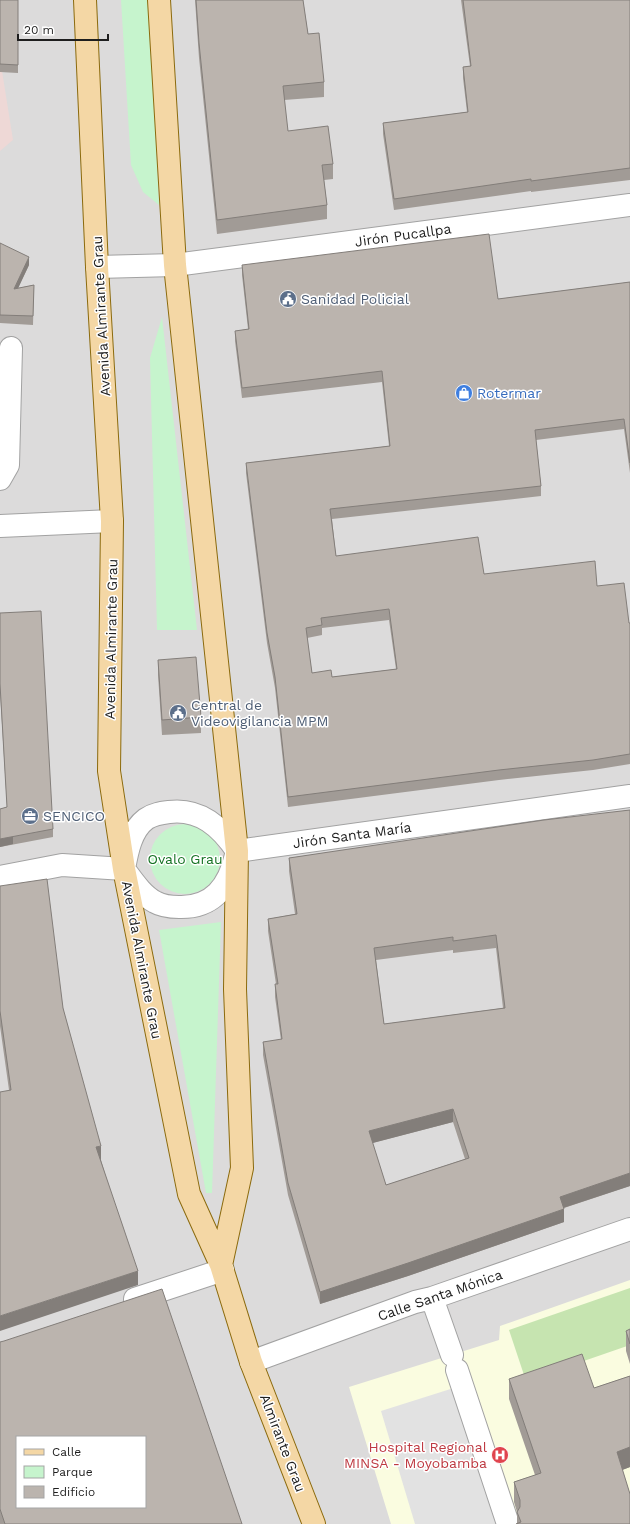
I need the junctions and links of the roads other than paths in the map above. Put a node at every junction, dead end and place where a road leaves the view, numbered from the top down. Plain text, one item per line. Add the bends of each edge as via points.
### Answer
1 (85, 0) edge
2 (159, 0) edge
3 (630, 205) edge
4 (175, 265) junction
5 (98, 267) junction
6 (10, 348) dead end
7 (0, 479) edge
8 (112, 521) junction
9 (0, 526) edge
10 (630, 796) edge
11 (237, 851) junction
12 (124, 869) junction
13 (0, 877) edge
14 (630, 1229) edge
15 (222, 1268) junction
16 (432, 1298) junction
17 (119, 1305) edge
18 (251, 1362) junction
19 (312, 1518) edge
20 (327, 1524) edge
21 (508, 1524) edge

1 - 5 main road, Avenida Almirante Grau
2 - 4 main road, Avenida Almirante Grau
3 - 4 street, Jirón Pucallpa
4 - 5 street, Jirón Pucallpa
4 - 11 main road, Avenida Almirante Grau
5 - 8 main road, Avenida Almirante Grau
6 - 7 street via 8,465
8 - 9 street
8 - 12 main road, Avenida Almirante Grau via 109,771
10 - 11 street, Jirón Santa María
11 - 12 street via 230,877 211,900 199,906 174,907 156,903 136,886
11 - 12 street via 226,834 199,815 180,811 158,813 145,820 133,835
11 - 15 main road, Avenida Almirante Grau via 235,989 242,1168
12 - 13 street via 62,865
12 - 15 main road, Avenida Almirante Grau via 189,1194
14 - 16 street, Calle Santa Mónica
15 - 17 street
15 - 18 main road, Avenida Almirante Grau
16 - 18 street, Calle Santa Mónica
16 - 21 street
18 - 19 main road, Almirante Grau
19 - 20 street

